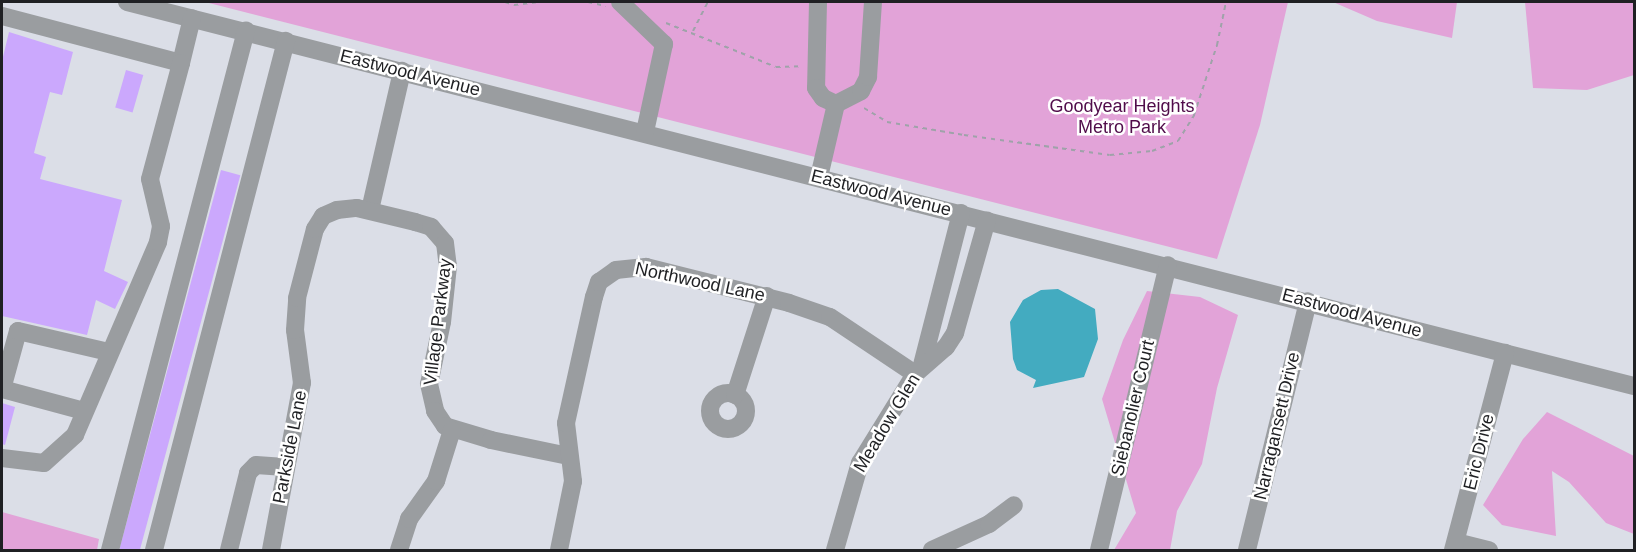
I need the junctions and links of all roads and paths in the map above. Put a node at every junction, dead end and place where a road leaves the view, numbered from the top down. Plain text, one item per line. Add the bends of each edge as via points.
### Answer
1 (127, 2) edge
2 (505, 2) edge
3 (539, 2) edge
4 (588, 2) edge
5 (708, 2) edge
6 (818, 2) edge
7 (873, 2) edge
8 (1226, 2) edge
9 (626, 7) edge
10 (2, 16) edge
11 (192, 18) junction
12 (663, 22) dead end
13 (246, 31) junction
14 (693, 31) junction
15 (286, 41) junction
16 (814, 61) junction
17 (181, 63) junction
18 (402, 70) junction
19 (843, 102) junction
20 (645, 132) junction
21 (819, 177) junction
22 (370, 210) junction
23 (961, 213) junction
24 (987, 220) junction
25 (948, 262) junction
26 (1168, 265) junction
27 (974, 269) junction
28 (939, 294) junction
29 (767, 296) junction
30 (966, 301) junction
31 (1308, 301) junction
32 (108, 352) junction
33 (1505, 353) junction
34 (918, 370) junction
35 (1635, 386) edge
36 (735, 395) dead end
37 (84, 411) junction
38 (452, 430) junction
39 (568, 456) junction
40 (2, 458) edge
41 (285, 467) junction
42 (1014, 505) dead end
43 (1455, 546) edge
44 (110, 550) edge
45 (154, 550) edge
46 (229, 550) edge
47 (271, 550) edge
48 (399, 550) edge
49 (559, 550) edge
50 (835, 550) edge
51 (932, 550) edge
52 (1099, 550) edge
53 (1247, 550) edge
54 (1489, 550) edge

1 - 11 street, Eastwood Avenue
2 - 3 path
4 - 9 path
5 - 14 path
6 - 16 street
7 - 19 street via 868,76 861,91
8 - 19 path via 1194,116 1178,141 1152,151 1110,155 887,122
9 - 20 street via 664,44
10 - 17 street
11 - 13 street, Eastwood Avenue
11 - 17 street
12 - 14 path
13 - 15 street, Eastwood Avenue
13 - 44 street
14 - 16 path via 776,67 791,69
15 - 18 street, Eastwood Avenue
15 - 45 street
16 - 19 street via 816,88 822,98
17 - 32 street via 150,179 161,226 158,242
18 - 20 street, Eastwood Avenue
18 - 22 street
19 - 21 street
20 - 21 street, Eastwood Avenue
21 - 23 street, Eastwood Avenue
22 - 38 street, Village Parkway via 431,228 445,243 448,266 442,322 429,392 439,419
22 - 41 street, Parkside Lane via 336,210 323,216 315,229 294,319 302,383
23 - 24 street, Eastwood Avenue
23 - 25 street, Meadow Glen
24 - 26 street, Eastwood Avenue
24 - 27 street, Meadow Glen
25 - 27 street
25 - 28 street, Meadow Glen
26 - 31 street, Eastwood Avenue
26 - 52 street, Siebanolier Court
27 - 30 street, Meadow Glen
28 - 30 street
28 - 34 street, Meadow Glen
29 - 34 street, Northwood Lane via 830,317
29 - 36 street
29 - 39 street, Northwood Lane via 636,266 616,270 600,282 566,423
30 - 34 street, Meadow Glen via 946,347
31 - 33 street, Eastwood Avenue
31 - 53 street, Narragansett Drive
32 - 37 street
32 - 37 street via 18,331 2,389
33 - 35 street, Eastwood Avenue
33 - 43 street, Eric Drive
34 - 50 street, Meadow Glen via 860,463
37 - 40 street via 75,435 44,463
38 - 39 street
38 - 48 street via 436,481 410,519
39 - 49 street, Northwood Lane via 572,496
41 - 46 street via 256,465 248,473
41 - 47 street, Parkside Lane
42 - 51 street via 989,524
43 - 54 street

